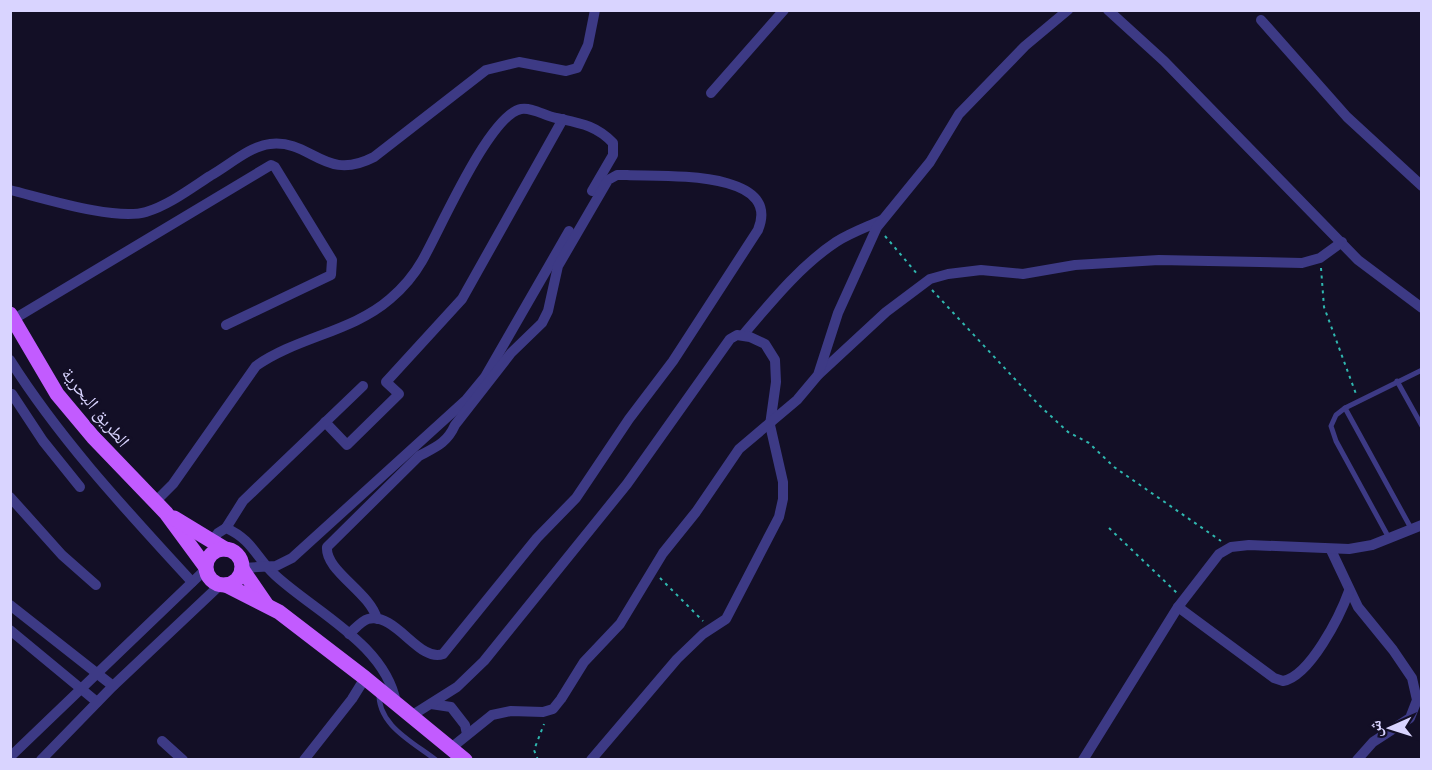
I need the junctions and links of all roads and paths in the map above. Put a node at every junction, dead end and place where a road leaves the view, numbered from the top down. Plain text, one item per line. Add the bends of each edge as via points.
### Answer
1 (595, 10) edge
2 (784, 10) edge
3 (1068, 10) edge
4 (1108, 10) edge
5 (1261, 20) dead end
6 (711, 93) dead end
7 (563, 119) junction
8 (1422, 186) edge
9 (10, 190) edge
10 (880, 223) junction
11 (1342, 242) junction
12 (1320, 258) junction
13 (925, 283) junction
14 (1422, 308) edge
15 (12, 317) edge
16 (226, 325) dead end
17 (743, 335) junction
18 (10, 360) edge
19 (1422, 370) edge
20 (44, 373) junction
21 (818, 375) junction
22 (1397, 381) junction
23 (26, 385) junction
24 (363, 386) dead end
25 (11, 394) edge
26 (1358, 400) junction
27 (1345, 408) junction
28 (325, 422) junction
29 (770, 425) junction
30 (1422, 426) edge
31 (80, 487) dead end
32 (10, 497) edge
33 (154, 502) junction
34 (166, 513) junction
35 (226, 528) junction
36 (1109, 528) dead end
37 (1417, 528) edge
38 (1389, 539) junction
39 (218, 545) junction
40 (1231, 548) junction
41 (1331, 550) junction
42 (267, 566) junction
43 (206, 568) junction
44 (242, 569) junction
45 (652, 570) junction
46 (192, 582) junction
47 (96, 585) dead end
48 (223, 585) junction
49 (1348, 591) junction
50 (1181, 603) junction
51 (266, 604) junction
52 (10, 605) edge
53 (376, 619) junction
54 (711, 629) junction
55 (10, 630) edge
56 (349, 634) junction
57 (96, 673) junction
58 (365, 678) junction
59 (112, 686) junction
60 (81, 687) junction
61 (379, 691) junction
62 (97, 702) junction
63 (396, 704) junction
64 (431, 704) junction
65 (553, 709) junction
66 (411, 716) junction
67 (467, 734) junction
68 (162, 741) dead end
69 (451, 747) junction
70 (10, 757) edge
71 (41, 759) edge
72 (183, 759) edge
73 (304, 759) edge
74 (436, 759) edge
75 (465, 759) edge
76 (538, 759) edge
77 (591, 759) edge
78 (1083, 759) edge
79 (1357, 759) edge

1 - 9 street via 584,57 577,69 566,71 519,62 486,69 382,151 358,164 341,166 291,145 265,144 164,204 136,214
2 - 6 street
3 - 10 street via 970,101 930,162
4 - 11 street via 1164,61
5 - 8 street via 1347,117
7 - 28 street via 462,299 386,382 399,394 347,445
7 - 33 street via 520,109 508,117 470,168 422,262 405,285 374,312 272,355 256,366 173,484
7 - 42 street via 597,129 613,143 613,155 485,377 466,400 321,535 292,558
10 - 13 path
10 - 17 street via 837,242 819,256
10 - 21 street via 838,313
11 - 12 street
11 - 14 street via 1358,260
12 - 13 street via 1302,263 1211,259 1115,262 1023,274 981,270 948,274
12 - 26 path via 1324,307
13 - 21 street via 886,312
13 - 40 path via 1068,432 1089,443 1114,467
15 - 16 street via 271,165 332,260 331,275
15 - 20 main road, الطريق البحرية
17 - 29 street via 765,344 775,360
17 - 64 street via 730,339 644,462 495,648 467,679
18 - 23 street
19 - 22 lane
20 - 23 street
20 - 33 main road, الطريق البحرية via 86,429
21 - 29 street
22 - 26 lane
22 - 30 lane
23 - 25 street
23 - 46 street via 99,482
24 - 28 street
25 - 31 street
26 - 27 lane
27 - 37 lane
27 - 38 lane via 1333,421 1332,433
28 - 35 street via 243,501
29 - 45 street via 739,449
29 - 54 street via 783,482 778,517 729,614
32 - 47 street via 62,555
33 - 34 main road, الطريق البحرية
34 - 39 main road
34 - 43 main road
35 - 39 street via 218,533
35 - 42 street via 253,546
36 - 50 path
37 - 38 street
38 - 41 street
39 - 43 main road
39 - 44 main road via 238,556
40 - 41 street via 1249,545
40 - 50 street via 1219,554
41 - 49 street
42 - 44 street
42 - 56 street
43 - 46 street
43 - 48 main road via 209,578
44 - 48 main road via 237,580
44 - 51 main road
45 - 54 path
45 - 65 street via 620,624 584,662
46 - 57 street
48 - 51 main road
48 - 59 street
49 - 50 street via 1339,617 1322,645 1302,668 1283,681 1274,678
49 - 79 street via 1403,663 1418,700 1410,718 1373,742
50 - 78 street
51 - 58 main road
52 - 57 street
53 - 53 street via 428,654 437,656 445,652 537,538 576,498 679,352 763,219 763,208 751,193 727,183 694,178 617,175 608,180 558,266 542,323 511,353 450,436 420,456 327,547 331,562 369,600
53 - 56 street via 365,620
54 - 77 street via 677,659
55 - 60 street
56 - 63 street via 386,674
57 - 59 street
57 - 60 street
58 - 61 main road
58 - 73 street
59 - 62 street
60 - 62 street
60 - 70 street
61 - 63 main road
61 - 74 lane via 382,715
62 - 71 street
63 - 66 main road
64 - 66 street
64 - 67 street via 451,707
65 - 67 street via 500,712
65 - 76 path via 540,730 534,750
66 - 69 main road
67 - 69 street
68 - 72 street
69 - 75 main road

